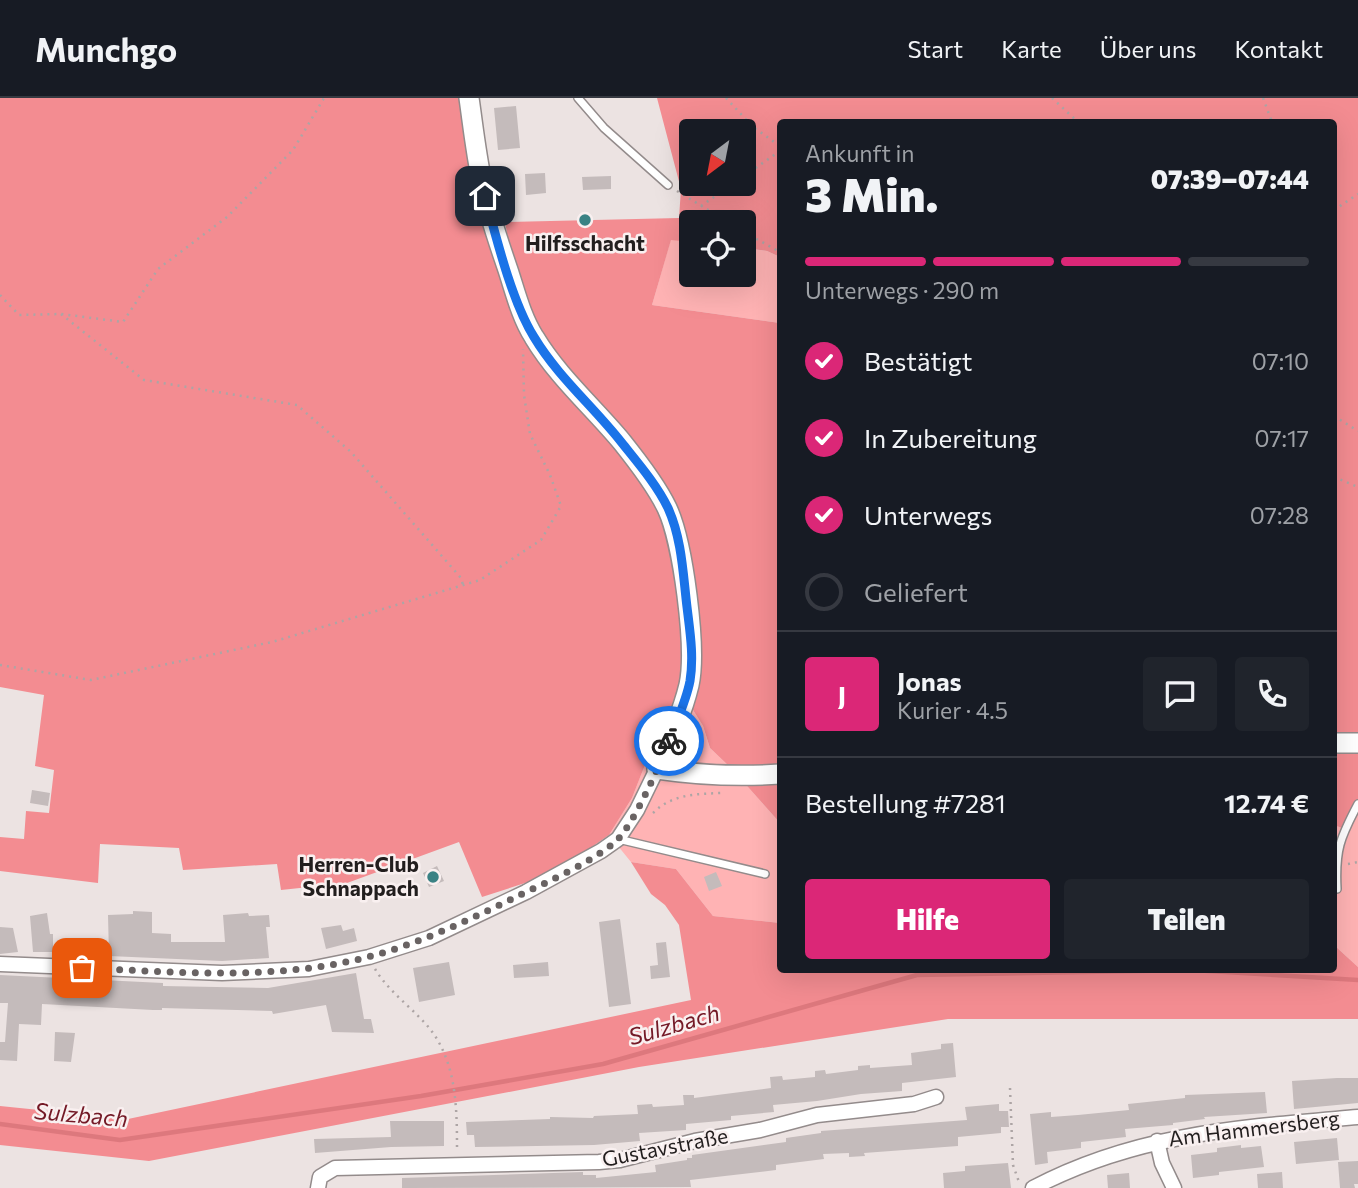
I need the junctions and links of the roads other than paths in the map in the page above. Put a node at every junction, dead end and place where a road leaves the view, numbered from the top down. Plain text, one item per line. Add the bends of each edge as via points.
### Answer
1 (469, 98) edge
2 (578, 98) edge
3 (668, 185) road end
4 (1337, 743) edge
5 (1358, 743) edge
6 (657, 769) junction
7 (777, 774) edge
8 (1358, 804) edge
9 (618, 839) junction
10 (1337, 852) edge
11 (765, 874) dead end
12 (1337, 879) edge
13 (1338, 889) dead end
14 (0, 964) edge
15 (936, 1097) dead end
16 (1358, 1117) edge
17 (1157, 1141) junction
18 (318, 1188) edge
19 (1033, 1188) edge
20 (1174, 1188) edge

1 - 6 street via 489,210 533,337 652,482 676,531 692,665 685,699
2 - 3 lane
4 - 5 street
6 - 7 street via 747,777
6 - 9 street
8 - 10 lane
9 - 11 lane
9 - 14 street via 584,862 489,910 369,957 309,969 222,974
12 - 13 lane
15 - 18 street, Gustavstraße via 914,1104 817,1115 599,1163 335,1168 320,1177
16 - 17 street, Am Hammersberg
17 - 19 street, Am Hammersberg
17 - 20 street

